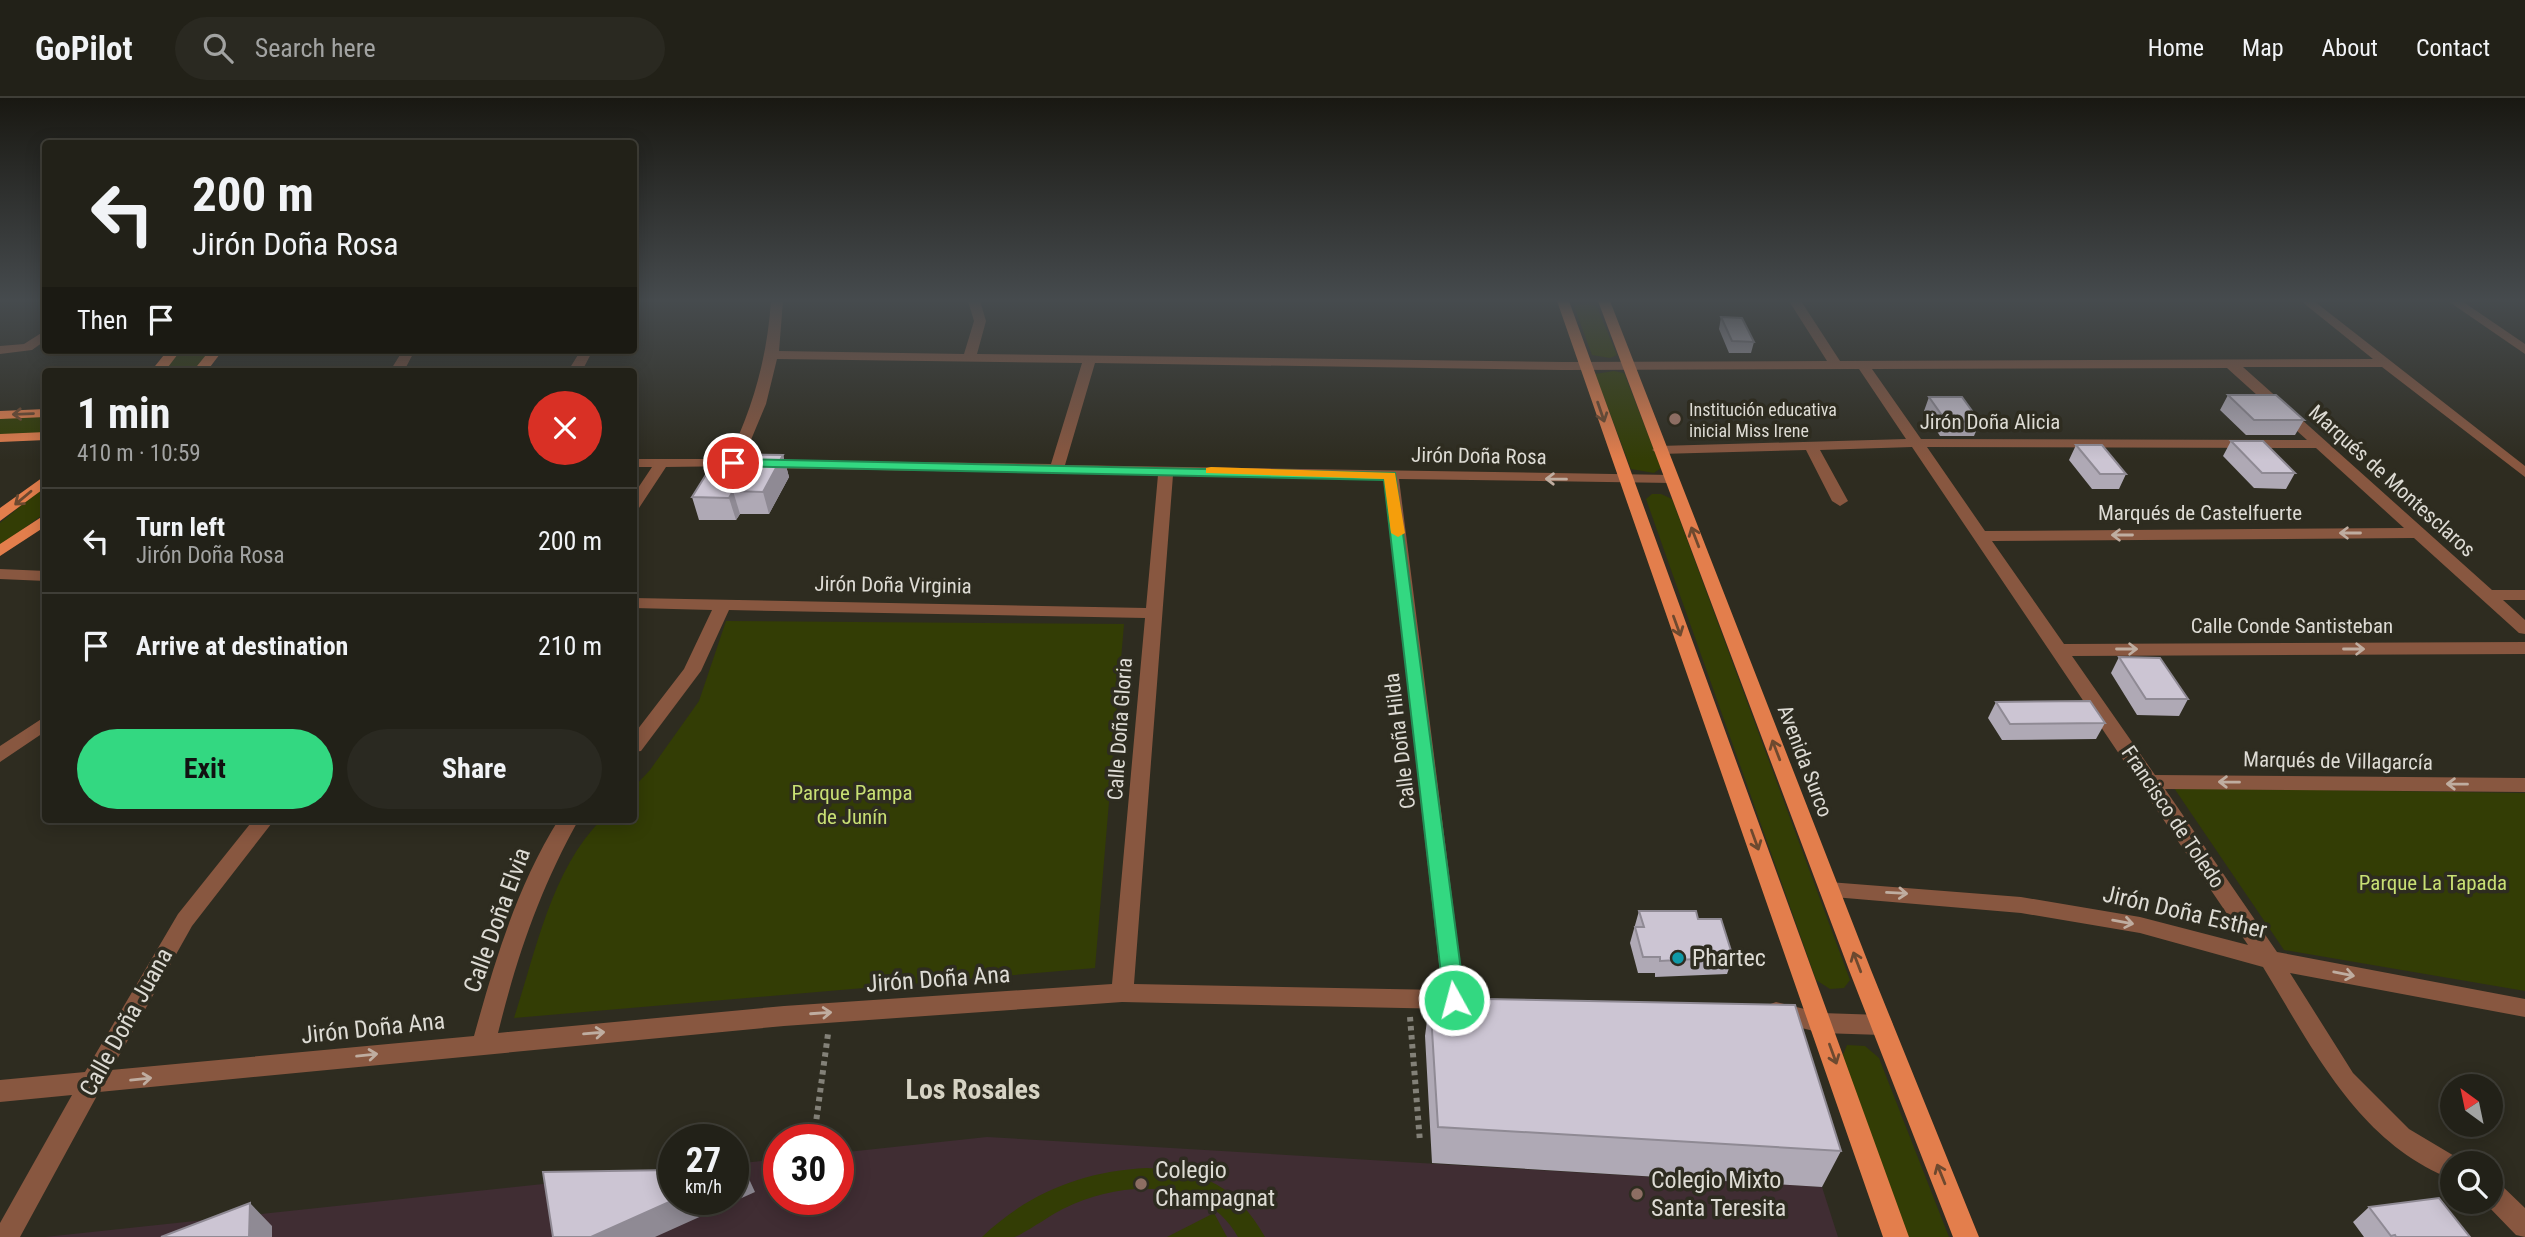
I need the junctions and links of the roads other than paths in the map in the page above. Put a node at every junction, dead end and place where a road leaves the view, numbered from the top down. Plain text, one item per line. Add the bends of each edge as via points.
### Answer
1 (171, 354) edge
2 (214, 354) edge
3 (1581, 354) edge
4 (1622, 354) edge
5 (1829, 354) edge
6 (2376, 354) edge
7 (772, 355) joint
8 (970, 356) joint
9 (1090, 358) junction
10 (2387, 363) junction
11 (1835, 364) junction
12 (1862, 364) junction
13 (2231, 364) junction
14 (1585, 366) junction
15 (1626, 366) junction
16 (160, 368) edge
17 (202, 368) edge
18 (42, 413) edge
19 (0, 415) edge
20 (42, 436) edge
21 (0, 438) edge
22 (1916, 443) junction
23 (2320, 444) junction
24 (1811, 446) junction
25 (1659, 450) junction
26 (637, 463) edge
27 (733, 463) junction
28 (661, 464) junction
29 (1057, 468) junction
30 (1166, 469) junction
31 (2525, 473) edge
32 (1391, 476) junction
33 (1624, 479) junction
34 (1672, 479) junction
35 (42, 482) edge
36 (637, 500) edge
37 (1840, 501) dead end
38 (0, 516) edge
39 (42, 520) edge
40 (2418, 533) junction
41 (1981, 536) junction
42 (0, 551) edge
43 (0, 574) edge
44 (42, 576) edge
45 (2487, 595) junction
46 (2525, 595) edge
47 (637, 603) edge
48 (723, 605) junction
49 (1152, 613) junction
50 (2525, 629) edge
51 (2525, 648) edge
52 (2059, 650) junction
53 (42, 725) edge
54 (637, 742) edge
55 (0, 755) edge
56 (2150, 782) junction
57 (2525, 785) edge
58 (262, 823) edge
59 (567, 823) edge
60 (1829, 890) junction
61 (2270, 960) junction
62 (1122, 993) junction
63 (1454, 1000) junction
64 (1481, 1001) edge
65 (1749, 1008) edge
66 (2525, 1008) edge
67 (1821, 1023) junction
68 (1882, 1025) junction
69 (484, 1043) junction
70 (91, 1085) junction
71 (0, 1091) edge
72 (2440, 1161) edge
73 (2503, 1203) edge
74 (2525, 1226) edge
75 (6, 1237) edge
76 (1896, 1237) edge
77 (1966, 1237) edge

1 - 16 main road
2 - 17 main road
3 - 14 main road
4 - 15 main road, Avenida Surco
5 - 11 street
6 - 10 street
7 - 8 street
7 - 27 street via 762,401
8 - 9 street
9 - 14 street
9 - 29 street
10 - 13 street
10 - 31 street
11 - 12 street
11 - 15 street
12 - 13 street
12 - 22 street, Francisco de Toledo
13 - 23 street, Marqués de Montesclaros
14 - 15 street
14 -> 33 main road
15 - 25 main road, Avenida Surco
18 -> 19 main road
20 - 21 main road
22 - 23 street, Jirón Doña Alicia
22 - 24 street, Jirón Doña Alicia
22 - 41 street, Francisco de Toledo
23 - 40 street, Marqués de Montesclaros
24 - 25 street, Jirón Doña Alicia
24 - 37 street
25 - 34 main road, Avenida Surco
26 - 28 street, Jirón Doña Rosa
27 - 28 street, Jirón Doña Rosa
27 - 29 street, Jirón Doña Rosa
28 - 36 street
29 - 30 street, Jirón Doña Rosa
30 - 32 street, Jirón Doña Rosa
30 - 49 street, Calle Doña Gloria
33 -> 32 street, Jirón Doña Rosa
32 - 63 street, Calle Doña Hilda
33 - 34 street, Jirón Doña Rosa
33 -> 67 main road
60 -> 34 main road, Avenida Surco
35 -> 38 main road
39 - 42 main road
40 -> 41 street, Marqués de Castelfuerte
40 - 45 street, Marqués de Montesclaros
41 - 52 street, Francisco de Toledo
43 - 44 street
45 - 46 street
45 - 50 street, Marqués de Montesclaros
47 - 48 street, Jirón Doña Virginia
48 - 49 street, Jirón Doña Virginia
48 - 54 street via 692,671
49 - 62 street, Calle Doña Gloria
52 -> 51 street, Calle Conde Santisteban
52 - 56 street, Francisco de Toledo
53 - 55 street
57 -> 56 street, Marqués de Villagarcía
56 - 61 street, Francisco de Toledo
58 - 70 street, Calle Doña Juana via 185,920
59 - 69 street, Calle Doña Elvia via 538,869 501,974
60 -> 61 street, Jirón Doña Esther via 2021,905 2140,925
68 -> 60 main road, Avenida Surco
61 -> 66 street, Jirón Doña Esther
61 - 72 street, Francisco de Toledo via 2345,1080 2400,1138
62 - 63 street, Jirón Doña Ana
69 -> 62 street, Jirón Doña Ana
63 - 64 street, Jirón Doña Ana
65 - 67 street
67 - 68 street
67 -> 76 main road
77 -> 68 main road, Avenida Surco
70 -> 69 street, Jirón Doña Ana
70 - 71 street, Jirón Doña Ana
70 - 75 street, Calle Doña Juana
73 - 74 street

